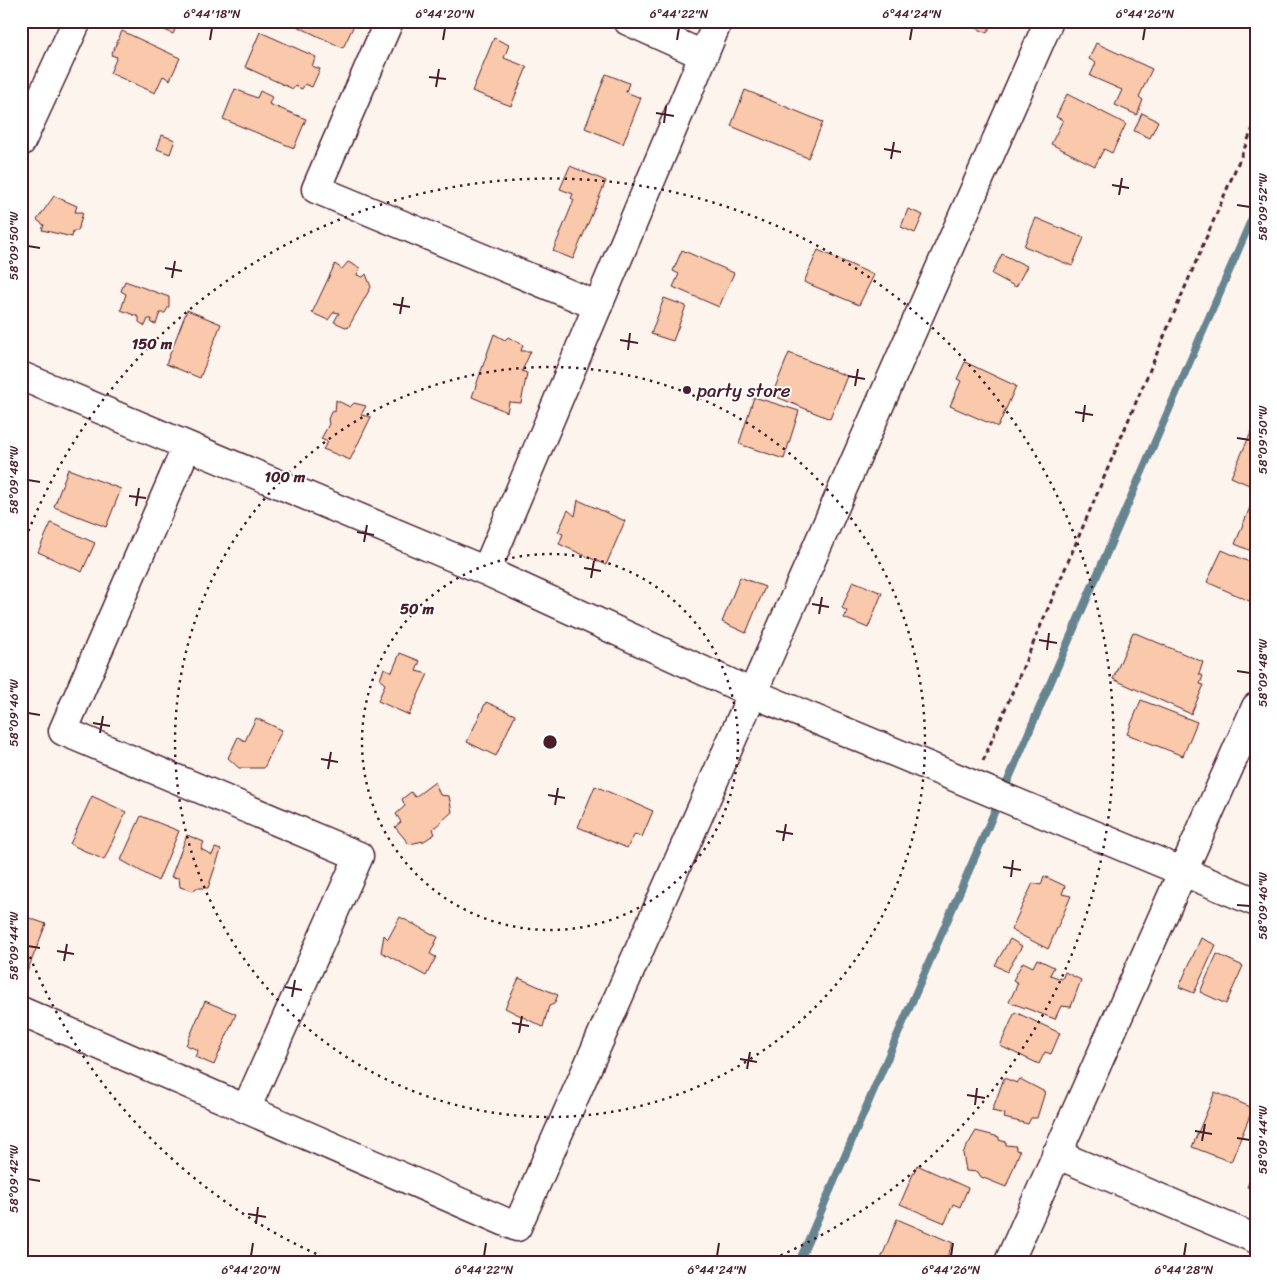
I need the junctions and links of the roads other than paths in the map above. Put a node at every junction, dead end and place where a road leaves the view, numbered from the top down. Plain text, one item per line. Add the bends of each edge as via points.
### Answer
1 (77, 21) edge
2 (389, 21) edge
3 (628, 21) edge
4 (718, 21) edge
5 (1049, 21) edge
6 (703, 55) junction
7 (21, 142) edge
8 (598, 306) junction
9 (21, 376) edge
10 (187, 446) junction
11 (486, 571) junction
12 (752, 693) junction
13 (1256, 707) edge
14 (1184, 871) junction
15 (1256, 902) edge
16 (21, 1011) edge
17 (246, 1108) junction
18 (1056, 1154) junction
19 (1256, 1239) edge
20 (1009, 1262) edge

1 - 7 street
2 - 8 street via 316,189
3 - 6 street
4 - 6 street
5 - 12 street
6 - 8 street
8 - 11 street
9 - 10 street
10 - 11 street
10 - 17 street via 64,731 359,856
11 - 12 street
12 - 14 street
12 - 17 street via 517,1227
13 - 14 street
14 - 15 street
14 - 18 street
16 - 17 street
18 - 19 street
18 - 20 street

